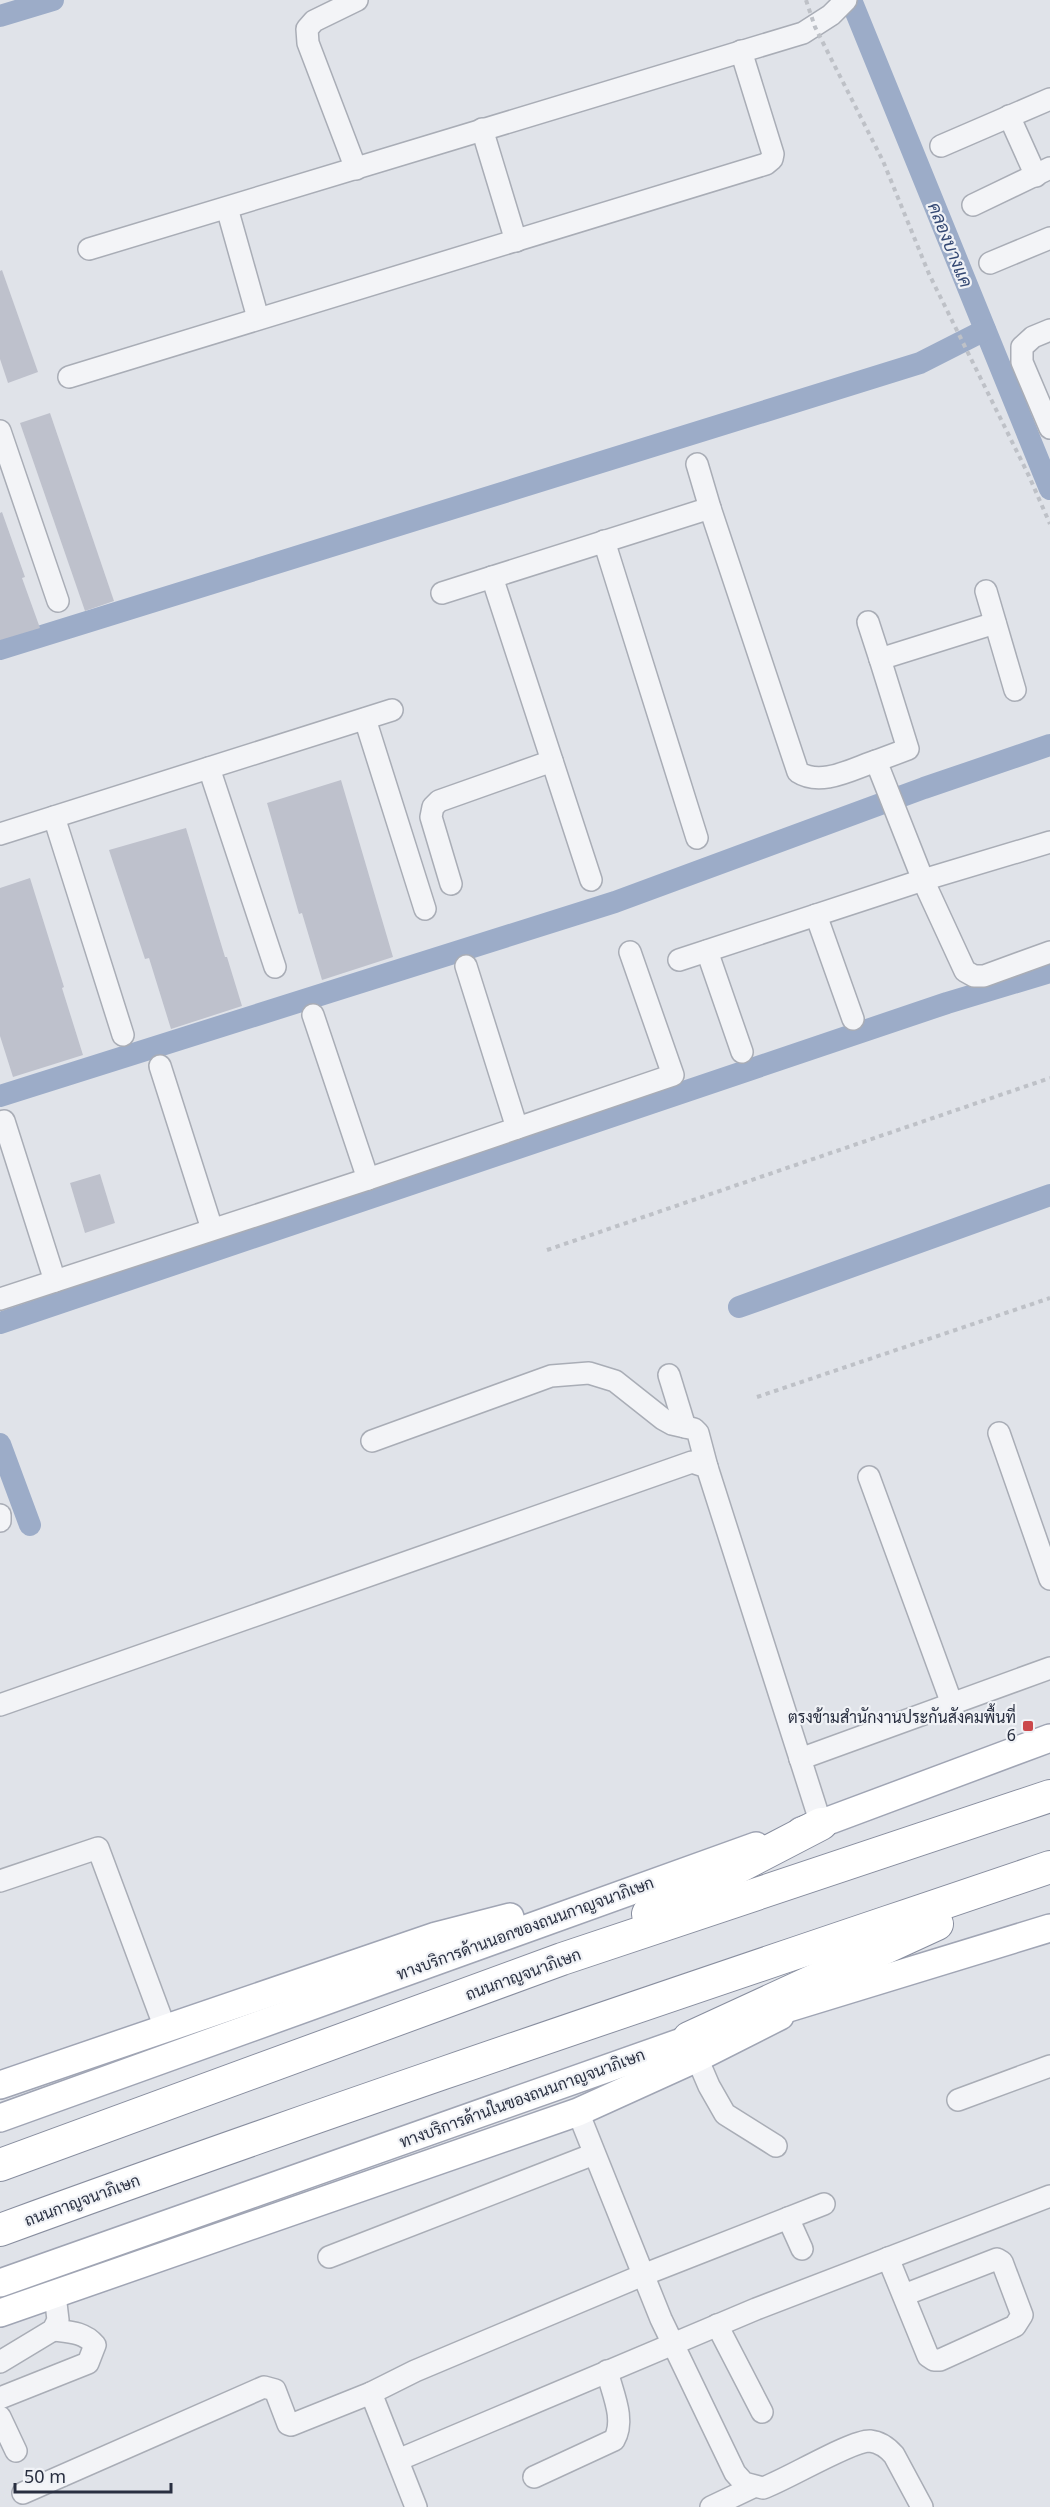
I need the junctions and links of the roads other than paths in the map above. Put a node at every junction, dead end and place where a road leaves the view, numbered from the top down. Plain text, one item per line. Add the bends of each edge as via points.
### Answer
1 (357, 0) edge
2 (846, 0) edge
3 (741, 51) junction
4 (1050, 99) edge
5 (1009, 116) junction
6 (482, 129) junction
7 (941, 146) dead end
8 (356, 169) junction
9 (1043, 172) edge
10 (973, 205) dead end
11 (227, 207) junction
12 (1050, 238) edge
13 (516, 241) junction
14 (89, 249) dead end
15 (990, 263) dead end
16 (258, 318) junction
17 (1050, 330) edge
18 (69, 377) dead end
19 (1050, 428) edge
20 (0, 431) edge
21 (697, 464) dead end
22 (710, 508) junction
23 (604, 541) junction
24 (492, 577) junction
25 (986, 591) dead end
26 (442, 593) dead end
27 (58, 601) dead end
28 (868, 622) dead end
29 (996, 622) junction
30 (880, 659) junction
31 (1015, 690) dead end
32 (392, 710) dead end
33 (364, 719) junction
34 (552, 761) junction
35 (209, 768) junction
36 (879, 769) junction
37 (54, 817) junction
38 (0, 834) edge
39 (697, 838) dead end
40 (1050, 842) edge
41 (591, 880) dead end
42 (923, 880) junction
43 (451, 884) dead end
44 (425, 909) dead end
45 (816, 915) junction
46 (707, 951) junction
47 (630, 952) dead end
48 (1050, 952) edge
49 (679, 960) dead end
50 (466, 966) dead end
51 (275, 967) dead end
52 (312, 1015) dead end
53 (853, 1019) dead end
54 (123, 1035) dead end
55 (742, 1052) dead end
56 (160, 1066) dead end
57 (4, 1120) dead end
58 (517, 1128) junction
59 (368, 1179) junction
60 (212, 1229) junction
61 (55, 1281) junction
62 (0, 1299) edge
63 (669, 1375) dead end
64 (685, 1427) junction
65 (999, 1433) dead end
66 (372, 1442) dead end
67 (707, 1467) junction
68 (869, 1477) dead end
69 (0, 1515) edge
70 (0, 1521) edge
71 (1050, 1579) edge
72 (1050, 1668) edge
73 (952, 1704) junction
74 (0, 1705) edge
75 (1050, 1738) edge
76 (800, 1759) junction
77 (1050, 1796) edge
78 (821, 1824) junction
79 (1050, 1867) edge
80 (1050, 1873) edge
81 (657, 1880) junction
82 (0, 1881) edge
83 (1050, 1928) edge
84 (562, 1959) junction
85 (165, 2028) junction
86 (693, 2048) junction
87 (1050, 2066) edge
88 (0, 2085) edge
89 (958, 2100) dead end
90 (578, 2112) junction
91 (0, 2118) edge
92 (776, 2146) dead end
93 (594, 2154) junction
94 (0, 2165) edge
95 (1050, 2196) edge
96 (824, 2204) dead end
97 (788, 2218) junction
98 (0, 2230) edge
99 (801, 2249) dead end
100 (329, 2257) dead end
101 (888, 2258) junction
102 (643, 2275) junction
103 (0, 2283) edge
104 (55, 2295) junction
105 (904, 2295) junction
106 (0, 2313) edge
107 (717, 2325) junction
108 (53, 2330) junction
109 (672, 2344) junction
110 (0, 2362) edge
111 (607, 2371) junction
112 (371, 2393) junction
113 (0, 2398) edge
114 (762, 2412) dead end
115 (0, 2417) edge
116 (16, 2451) dead end
117 (398, 2460) junction
118 (534, 2477) dead end
119 (753, 2487) junction
120 (23, 2493) dead end
121 (416, 2507) edge
122 (711, 2507) edge
123 (922, 2507) edge

1 - 8 street via 314,21 307,29 308,43
2 - 3 street via 823,21
3 - 6 street
3 - 13 street via 772,159
4 - 5 street
5 - 7 street
5 - 9 street
6 - 8 street
6 - 13 street
8 - 11 street
9 - 10 street
11 - 14 street
11 - 16 street
12 - 15 street
13 - 16 street
16 - 18 street
17 - 19 street via 1022,347 1022,362
20 - 27 street
21 - 22 street
22 - 23 street
22 - 36 street via 798,772 808,779 821,779
23 - 24 street
23 - 39 street
24 - 26 street
24 - 34 street
25 - 29 street
28 - 30 street
29 - 30 street
29 - 31 street
30 - 36 street via 908,749
32 - 33 street
33 - 35 street
33 - 44 street
34 - 41 street
34 - 43 street via 439,801 432,807 431,817
35 - 37 street
35 - 51 street
36 - 42 street
37 - 38 street
37 - 54 street
40 - 42 street
42 - 45 street
42 - 48 street via 965,971 974,976 995,973
45 - 46 street
45 - 53 street
46 - 49 street
46 - 55 street
47 - 58 street via 673,1075
50 - 58 street
52 - 59 street
56 - 60 street
57 - 61 street
58 - 59 street
59 - 60 street
60 - 61 street
61 - 62 street
63 - 64 street
64 - 66 street via 663,1419 615,1381 589,1373 551,1376
64 - 67 street via 698,1433
65 - 71 street
67 - 74 street via 692,1462
67 - 76 street
68 - 73 street
69 - 70 street
72 - 73 street
73 - 76 street
75 - 78 main road, ทางบริการด้านนอกของถนนกาญจนาภิเษก
76 - 78 street
77 - 84 highway, ถนนกาญจนาภิเษก
78 - 81 main road, ทางบริการด้านนอกของถนนกาญจนาภิเษก
78 - 84 highway
79 - 98 highway, ถนนกาญจนาภิเษก
80 - 86 highway
81 - 85 main road via 436,1936
81 - 91 main road, ทางบริการด้านนอกของถนนกาญจนาภิเษก
82 - 85 street via 98,1848
83 - 86 main road, ทางบริการด้านในของถนนกาญจนาภิเษก via 802,2005
84 - 94 highway, ถนนกาญจนาภิเษก
85 - 88 main road
86 - 90 main road
86 - 92 street via 725,2114
86 - 103 main road, ทางบริการด้านในของถนนกาญจนาภิเษก
87 - 89 street
90 - 93 street
90 - 104 main road
93 - 100 street
93 - 102 street
95 - 101 street
96 - 97 street
97 - 99 street
97 - 102 street
101 - 105 street
101 - 107 street
102 - 109 street
102 - 112 street
104 - 106 main road
104 - 108 street via 58,2320
105 - 105 street via 933,2360 1015,2326 1022,2315 1002,2262 997,2259
107 - 109 street
107 - 114 street
108 - 110 street
108 - 113 street via 88,2337 95,2345 88,2363
109 - 111 street
109 - 119 street via 735,2473
111 - 117 street
111 - 118 street via 620,2422 614,2440
112 - 117 street
112 - 120 street via 291,2425 275,2390 264,2387
115 - 116 street
117 - 121 street
119 - 122 street
119 - 123 street via 772,2485 868,2440 887,2447 894,2455

